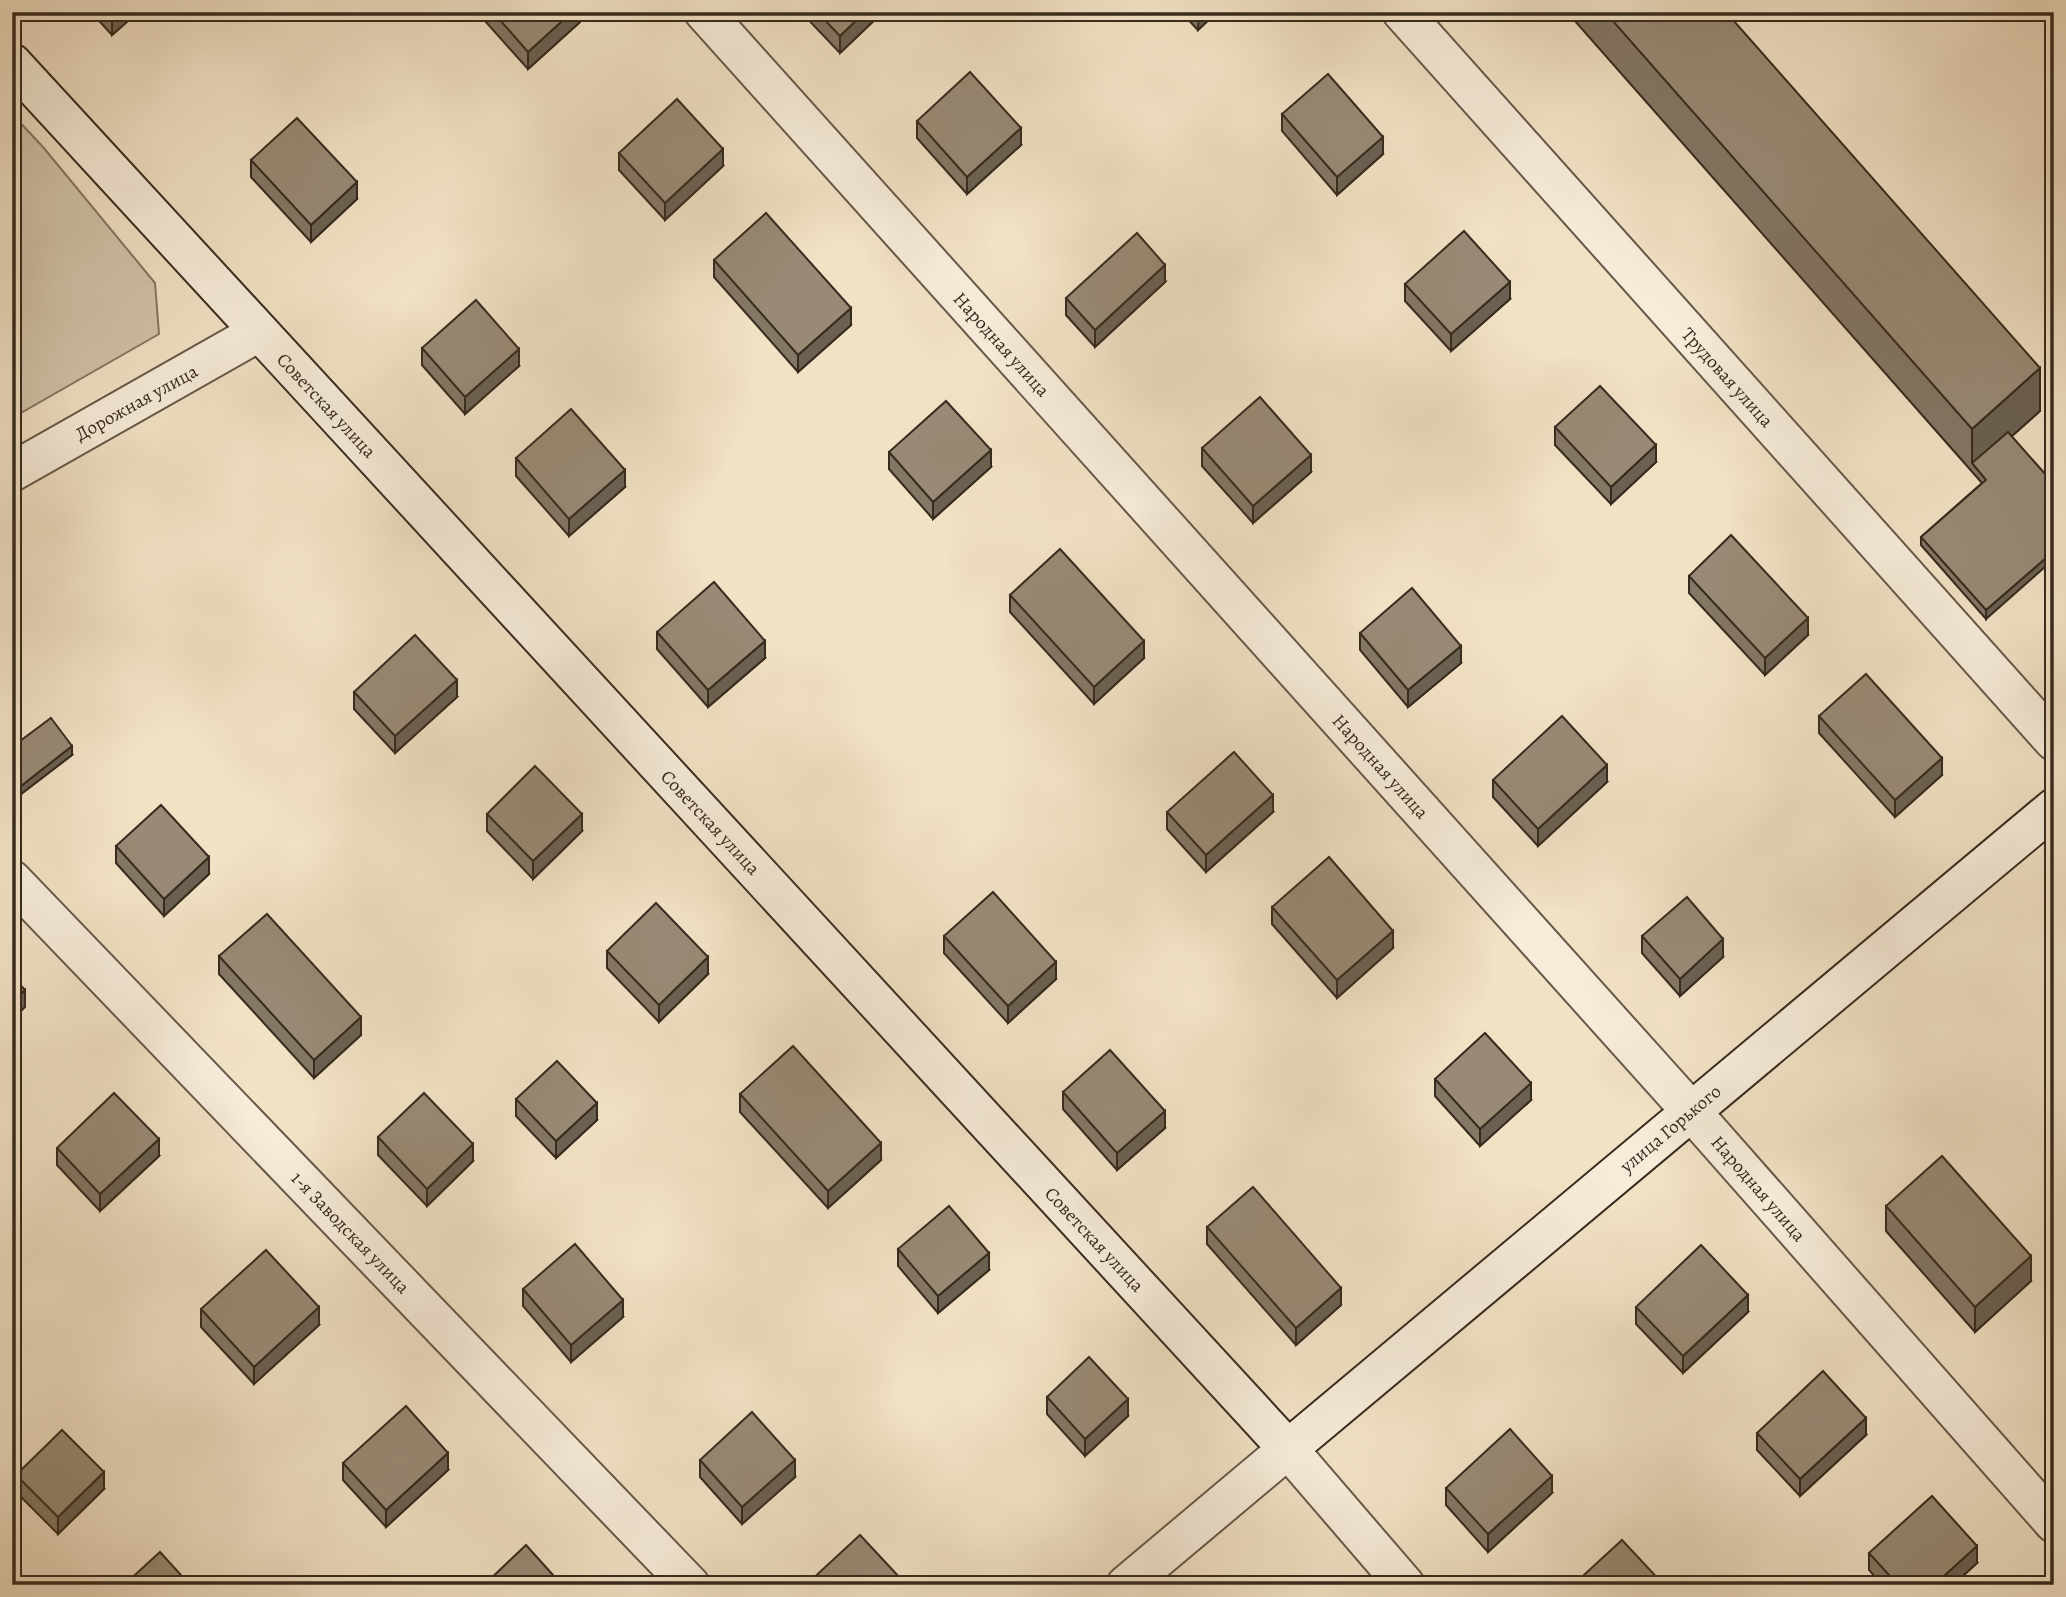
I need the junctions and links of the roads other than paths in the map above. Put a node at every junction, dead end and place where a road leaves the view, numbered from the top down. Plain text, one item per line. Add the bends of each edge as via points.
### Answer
1 (704, 12) edge
2 (1402, 12) edge
3 (12, 63) edge
4 (259, 332) junction
5 (12, 472) edge
6 (2054, 741) edge
7 (2054, 808) edge
8 (12, 880) edge
9 (1690, 1110) junction
10 (1288, 1449) junction
11 (2054, 1523) edge
12 (690, 1585) edge
13 (1126, 1585) edge
14 (1405, 1585) edge

1 - 9 street, Народная улица
2 - 6 street, Трудовая улица
3 - 4 street, Советская улица
4 - 5 street, Дорожная улица
4 - 10 street, Советская улица
7 - 9 street, улица Горького
8 - 12 street, 1-я Заводская улица
9 - 10 street, улица Горького
9 - 11 street, Народная улица
10 - 13 street, улица Горького
10 - 14 street, Советская улица

